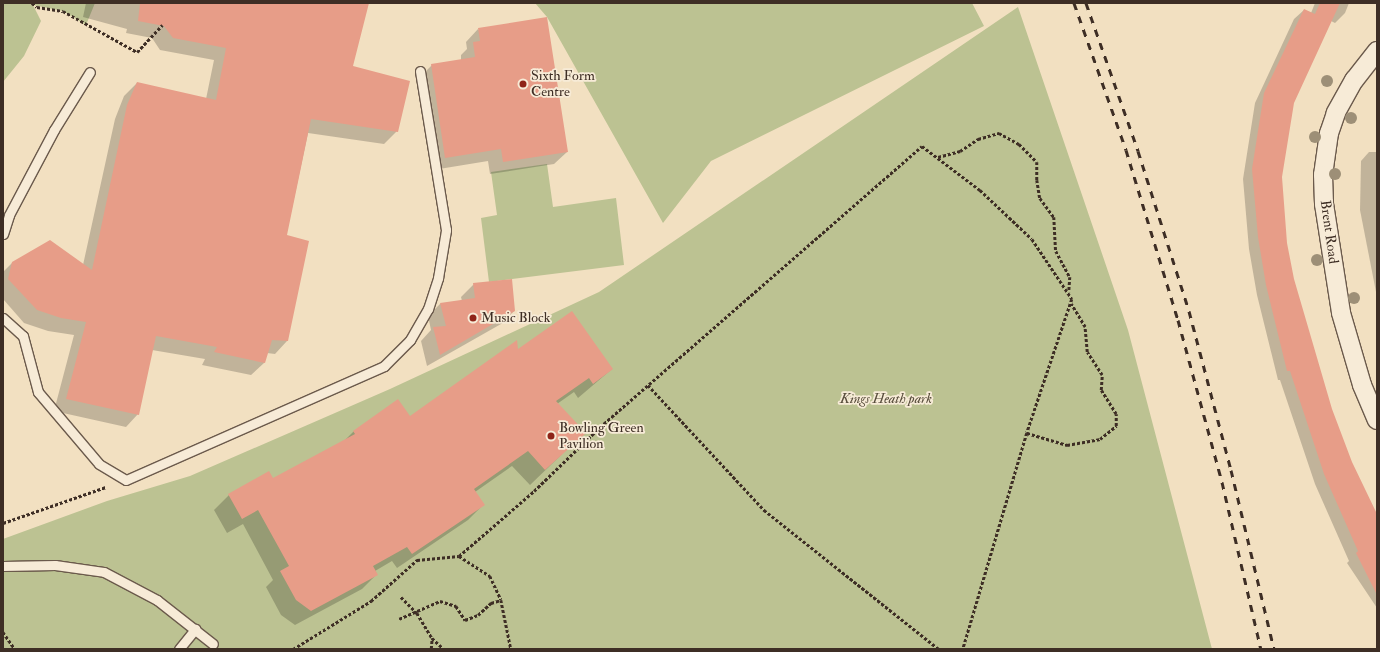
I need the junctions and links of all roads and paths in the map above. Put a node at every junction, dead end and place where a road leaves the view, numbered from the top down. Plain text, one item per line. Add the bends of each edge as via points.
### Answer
1 (32, 3) edge
2 (162, 25) dead end
3 (1377, 51) edge
4 (420, 71) dead end
5 (90, 72) dead end
6 (938, 158) junction
7 (3, 234) edge
8 (1069, 293) junction
9 (1071, 304) junction
10 (3, 318) edge
11 (648, 385) junction
12 (1377, 420) edge
13 (1027, 433) junction
14 (126, 480) junction
15 (3, 523) edge
16 (459, 556) junction
17 (3, 566) edge
18 (401, 597) dead end
19 (501, 600) junction
20 (417, 613) junction
21 (399, 618) dead end
22 (195, 630) junction
23 (3, 632) edge
24 (432, 638) junction
25 (213, 644) dead end
26 (15, 649) edge
27 (179, 649) edge
28 (293, 649) edge
29 (431, 649) edge
30 (444, 649) edge
31 (511, 649) edge
32 (939, 649) edge
33 (963, 649) edge

1 - 2 path via 37,7 63,11 137,52
3 - 12 street, Brent Road via 1354,80 1336,113 1329,133 1323,175 1324,204 1341,313 1362,385
4 - 14 lane via 446,230 438,278 428,310 410,340 384,366
5 - 7 lane via 9,215
6 - 8 path via 980,190 1032,239
6 - 8 path via 960,151 978,139 999,133 1019,144 1037,162 1036,180 1040,198 1054,217 1056,251 1070,277
6 - 11 path via 922,146
8 - 9 path
9 - 13 path
9 - 13 path via 1085,327 1087,352 1102,375 1101,390 1116,414 1116,426 1100,438 1066,445
10 - 14 lane via 23,336 38,392 100,464
11 - 16 path
11 - 32 path via 764,510
13 - 33 path
14 - 15 path
16 - 19 path via 490,576
16 - 28 path via 417,560 371,601
17 - 22 lane via 55,565 104,572 157,600
18 - 20 path
19 - 20 path via 491,603 478,615 465,620 456,606 440,601
19 - 31 path
20 - 21 path
20 - 24 path
22 - 25 lane
22 - 27 lane
23 - 26 path
24 - 29 path
24 - 30 path

